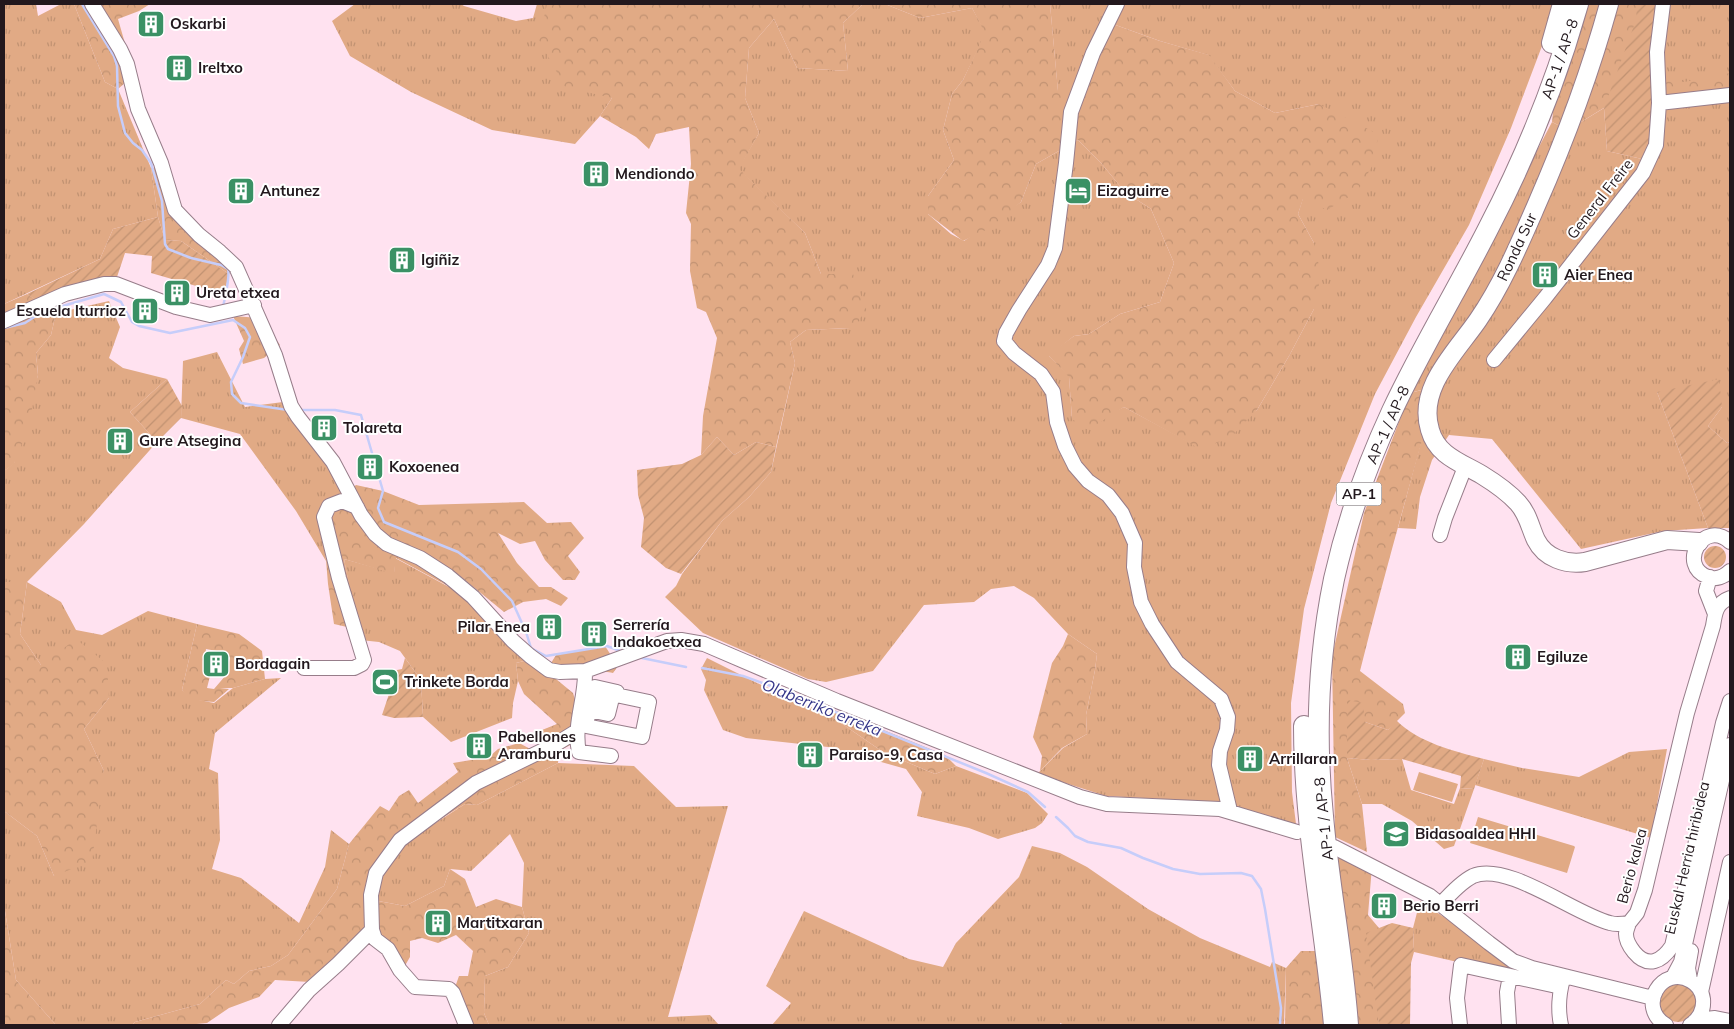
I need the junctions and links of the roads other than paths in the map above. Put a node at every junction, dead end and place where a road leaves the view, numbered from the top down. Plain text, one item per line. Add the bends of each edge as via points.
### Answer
1 (92, 4) edge
2 (1116, 4) edge
3 (1563, 4) edge
4 (1578, 4) edge
5 (1609, 4) edge
6 (1663, 4) edge
7 (1730, 95) edge
8 (1659, 103) junction
9 (254, 305) junction
10 (4, 321) edge
11 (1494, 360) dead end
12 (1466, 467) junction
13 (357, 507) junction
14 (1440, 534) dead end
15 (1730, 542) edge
16 (1697, 550) junction
17 (1723, 578) edge
18 (1730, 598) edge
19 (1715, 614) junction
20 (304, 668) dead end
21 (584, 671) junction
22 (1730, 701) edge
23 (577, 731) junction
24 (642, 736) joint
25 (1730, 745) edge
26 (611, 756) dead end
27 (1730, 776) edge
28 (1230, 811) junction
29 (1297, 832) dead end
30 (1334, 847) dead end
31 (1730, 862) edge
32 (1441, 904) junction
33 (1629, 922) junction
34 (372, 930) junction
35 (1510, 976) junction
36 (1673, 977) junction
37 (1690, 980) junction
38 (1562, 982) junction
39 (1702, 997) junction
40 (1653, 998) junction
41 (1730, 1014) edge
42 (1730, 1021) edge
43 (1693, 1022) edge
44 (279, 1025) edge
45 (466, 1025) edge
46 (1334, 1025) edge
47 (1348, 1025) edge
48 (1460, 1025) edge
49 (1509, 1025) edge
50 (1561, 1025) edge
51 (1666, 1025) edge

1 - 9 street via 127,64 138,109 161,163 175,210 236,267
2 - 28 street via 1071,112 1055,248 1004,341 1041,374 1054,392 1057,422 1075,466 1088,481 1108,495 1122,513 1135,543 1134,567 1141,602 1152,624 1177,662 1221,699 1228,717 1219,765
3 - 46 highway, AP-1 / AP-8 / AP-1 via 1539,80 1509,153 1356,459 1322,576 1311,636 1304,728 1309,824
4 - 47 highway, AP-1 / AP-8 / AP-1 via 1552,84 1522,158 1488,231 1393,408 1377,445 1350,520 1335,578 1321,667 1318,750
5 - 12 main road, Ronda Sur via 1561,148 1516,253 1483,313 1443,369 1432,391 1427,415 1433,439 1444,452
6 - 8 street, General Freire via 1657,52
7 - 8 street
8 - 11 street, General Freire via 1656,145 1643,172
9 - 10 street via 210,314 176,307 116,284 104,284 65,294
9 - 13 street via 294,412 333,462
12 - 14 street
12 - 16 main road, Ronda Sur via 1514,499 1525,513 1538,543 1559,560 1585,562 1673,540
13 - 20 street via 342,501 329,506 324,517 364,660 354,668
13 - 21 street via 375,534 387,544 420,558 448,576 474,597 513,641 549,670
15 - 16 street via 1709,536
16 - 17 street via 1698,570
17 - 19 street via 1706,591
18 - 19 street via 1722,602
19 - 33 street, Berio kalea via 1645,890 1638,914
21 - 23 street via 585,686
21 - 28 street via 667,641 704,644 846,705 1080,798 1107,804
22 - 33 street via 1672,946 1666,955 1658,961 1648,962 1639,958 1629,946 1626,935
23 - 26 street via 579,752
23 - 34 street via 476,783 400,840 373,881
24 - 24 street via 586,726 589,710 608,714 611,702 592,698 595,687 617,692 616,696 648,702
25 - 36 street, Euskal Herria hiribidea via 1681,962
27 - 37 street, Euskal Herria hiribidea via 1688,964
28 - 29 street
30 - 32 street
31 - 39 street
32 - 33 street, Berio kalea via 1474,876 1492,874 1534,887 1611,924
32 - 38 street via 1513,961
34 - 44 street via 309,990
34 - 45 street via 415,987 449,989
35 - 38 street
35 - 48 street via 1461,965 1457,998
35 - 49 street via 1507,992
36 - 37 street
36 - 40 street via 1662,983
37 - 39 street
38 - 40 street
38 - 50 street
39 - 41 street via 1717,1011
39 - 43 street via 1703,1008
40 - 51 street via 1655,1014
42 - 43 street via 1714,1018

